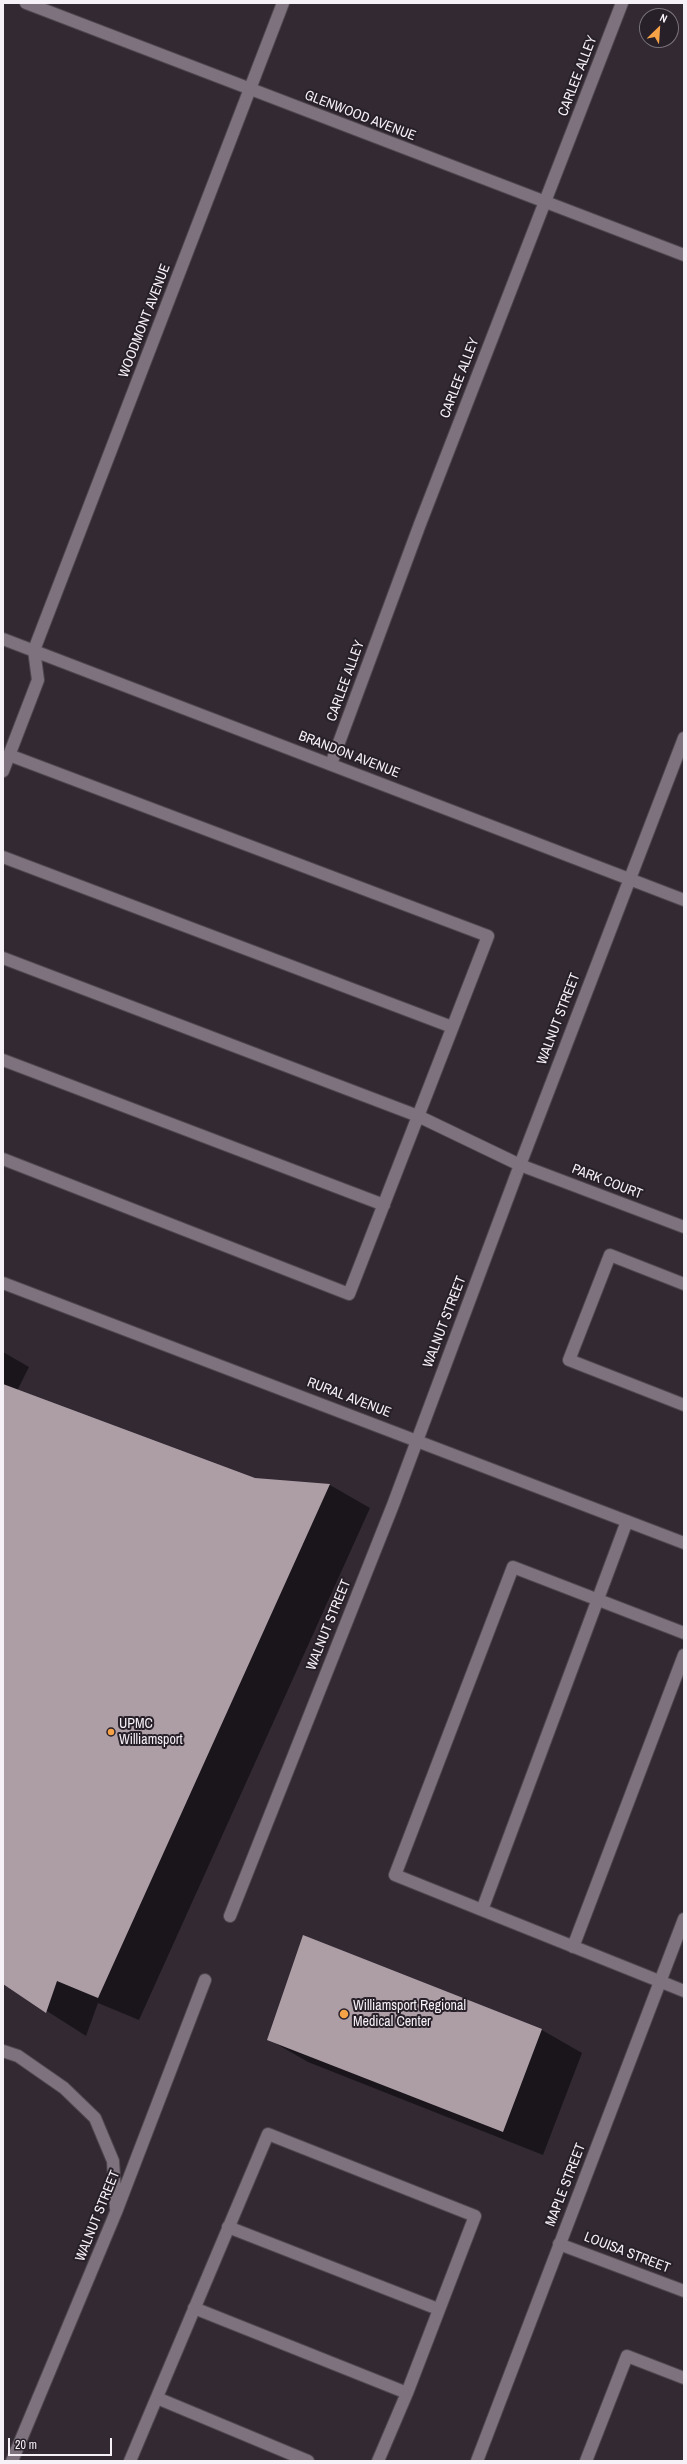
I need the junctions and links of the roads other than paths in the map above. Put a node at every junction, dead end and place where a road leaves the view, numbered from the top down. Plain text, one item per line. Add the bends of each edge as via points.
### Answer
1 (26, 3) edge
2 (283, 3) edge
3 (622, 3) edge
4 (250, 90) junction
5 (545, 202) junction
6 (684, 255) edge
7 (3, 639) edge
8 (34, 650) junction
9 (684, 738) edge
10 (9, 755) junction
11 (331, 764) junction
12 (3, 771) edge
13 (3, 857) edge
14 (629, 878) junction
15 (684, 900) edge
16 (3, 958) edge
17 (452, 1027) junction
18 (3, 1060) edge
19 (418, 1116) junction
20 (3, 1159) edge
21 (520, 1165) junction
22 (384, 1205) junction
23 (684, 1228) edge
24 (3, 1283) edge
25 (684, 1284) edge
26 (684, 1405) edge
27 (416, 1440) junction
28 (627, 1521) junction
29 (684, 1543) edge
30 (598, 1599) junction
31 (684, 1633) edge
32 (684, 1656) edge
33 (482, 1910) junction
34 (230, 1916) dead end
35 (684, 1919) edge
36 (573, 1947) junction
37 (206, 1980) dead end
38 (660, 1982) junction
39 (684, 1991) edge
40 (3, 2051) edge
41 (116, 2212) junction
42 (228, 2227) junction
43 (559, 2244) junction
44 (684, 2290) edge
45 (194, 2308) junction
46 (438, 2309) junction
47 (684, 2378) edge
48 (407, 2393) junction
49 (157, 2398) junction
50 (3, 2459) edge
51 (11, 2461) edge
52 (130, 2461) edge
53 (308, 2461) edge
54 (378, 2461) edge
55 (477, 2461) edge
56 (586, 2461) edge

1 - 4 street, GLENWOOD AVENUE
2 - 4 street, WOODMONT AVENUE
3 - 5 street, CARLEE ALLEY
4 - 5 street, GLENWOOD AVENUE
4 - 8 street, WOODMONT AVENUE
5 - 6 street, GLENWOOD AVENUE
5 - 11 street, CARLEE ALLEY via 420,524
7 - 8 street, BRANDON AVENUE
8 - 10 street via 38,680
8 - 11 street, BRANDON AVENUE
9 - 14 street, WALNUT STREET
10 - 12 street
10 - 17 street via 488,936
11 - 14 street, BRANDON AVENUE
13 - 17 street
14 - 15 street, BRANDON AVENUE
14 - 21 street, WALNUT STREET
16 - 19 street, PARK COURT
17 - 19 street
18 - 22 street
19 - 21 street, PARK COURT
19 - 22 street
20 - 22 street via 349,1294
21 - 23 street, PARK COURT
21 - 27 street, WALNUT STREET
24 - 27 street, RURAL AVENUE
25 - 26 street via 610,1255 569,1360
27 - 28 street, RURAL AVENUE
27 - 34 street, WALNUT STREET
28 - 29 street, RURAL AVENUE
28 - 30 street
30 - 31 street
30 - 33 street
30 - 33 street via 513,1567 395,1875
32 - 36 street
33 - 36 street
35 - 38 street, MAPLE STREET
36 - 38 street
37 - 41 street, WALNUT STREET
38 - 39 street
38 - 43 street, MAPLE STREET
40 - 41 street via 18,2056 64,2088 95,2118 113,2161
41 - 51 street, WALNUT STREET
42 - 45 street
42 - 46 street
42 - 46 street via 268,2134 475,2216
43 - 44 street, LOUISA STREET
43 - 55 street, MAPLE STREET
45 - 48 street
45 - 49 street
46 - 48 street
47 - 56 street via 627,2356
48 - 54 street
49 - 52 street
49 - 53 street
50 - 51 street

